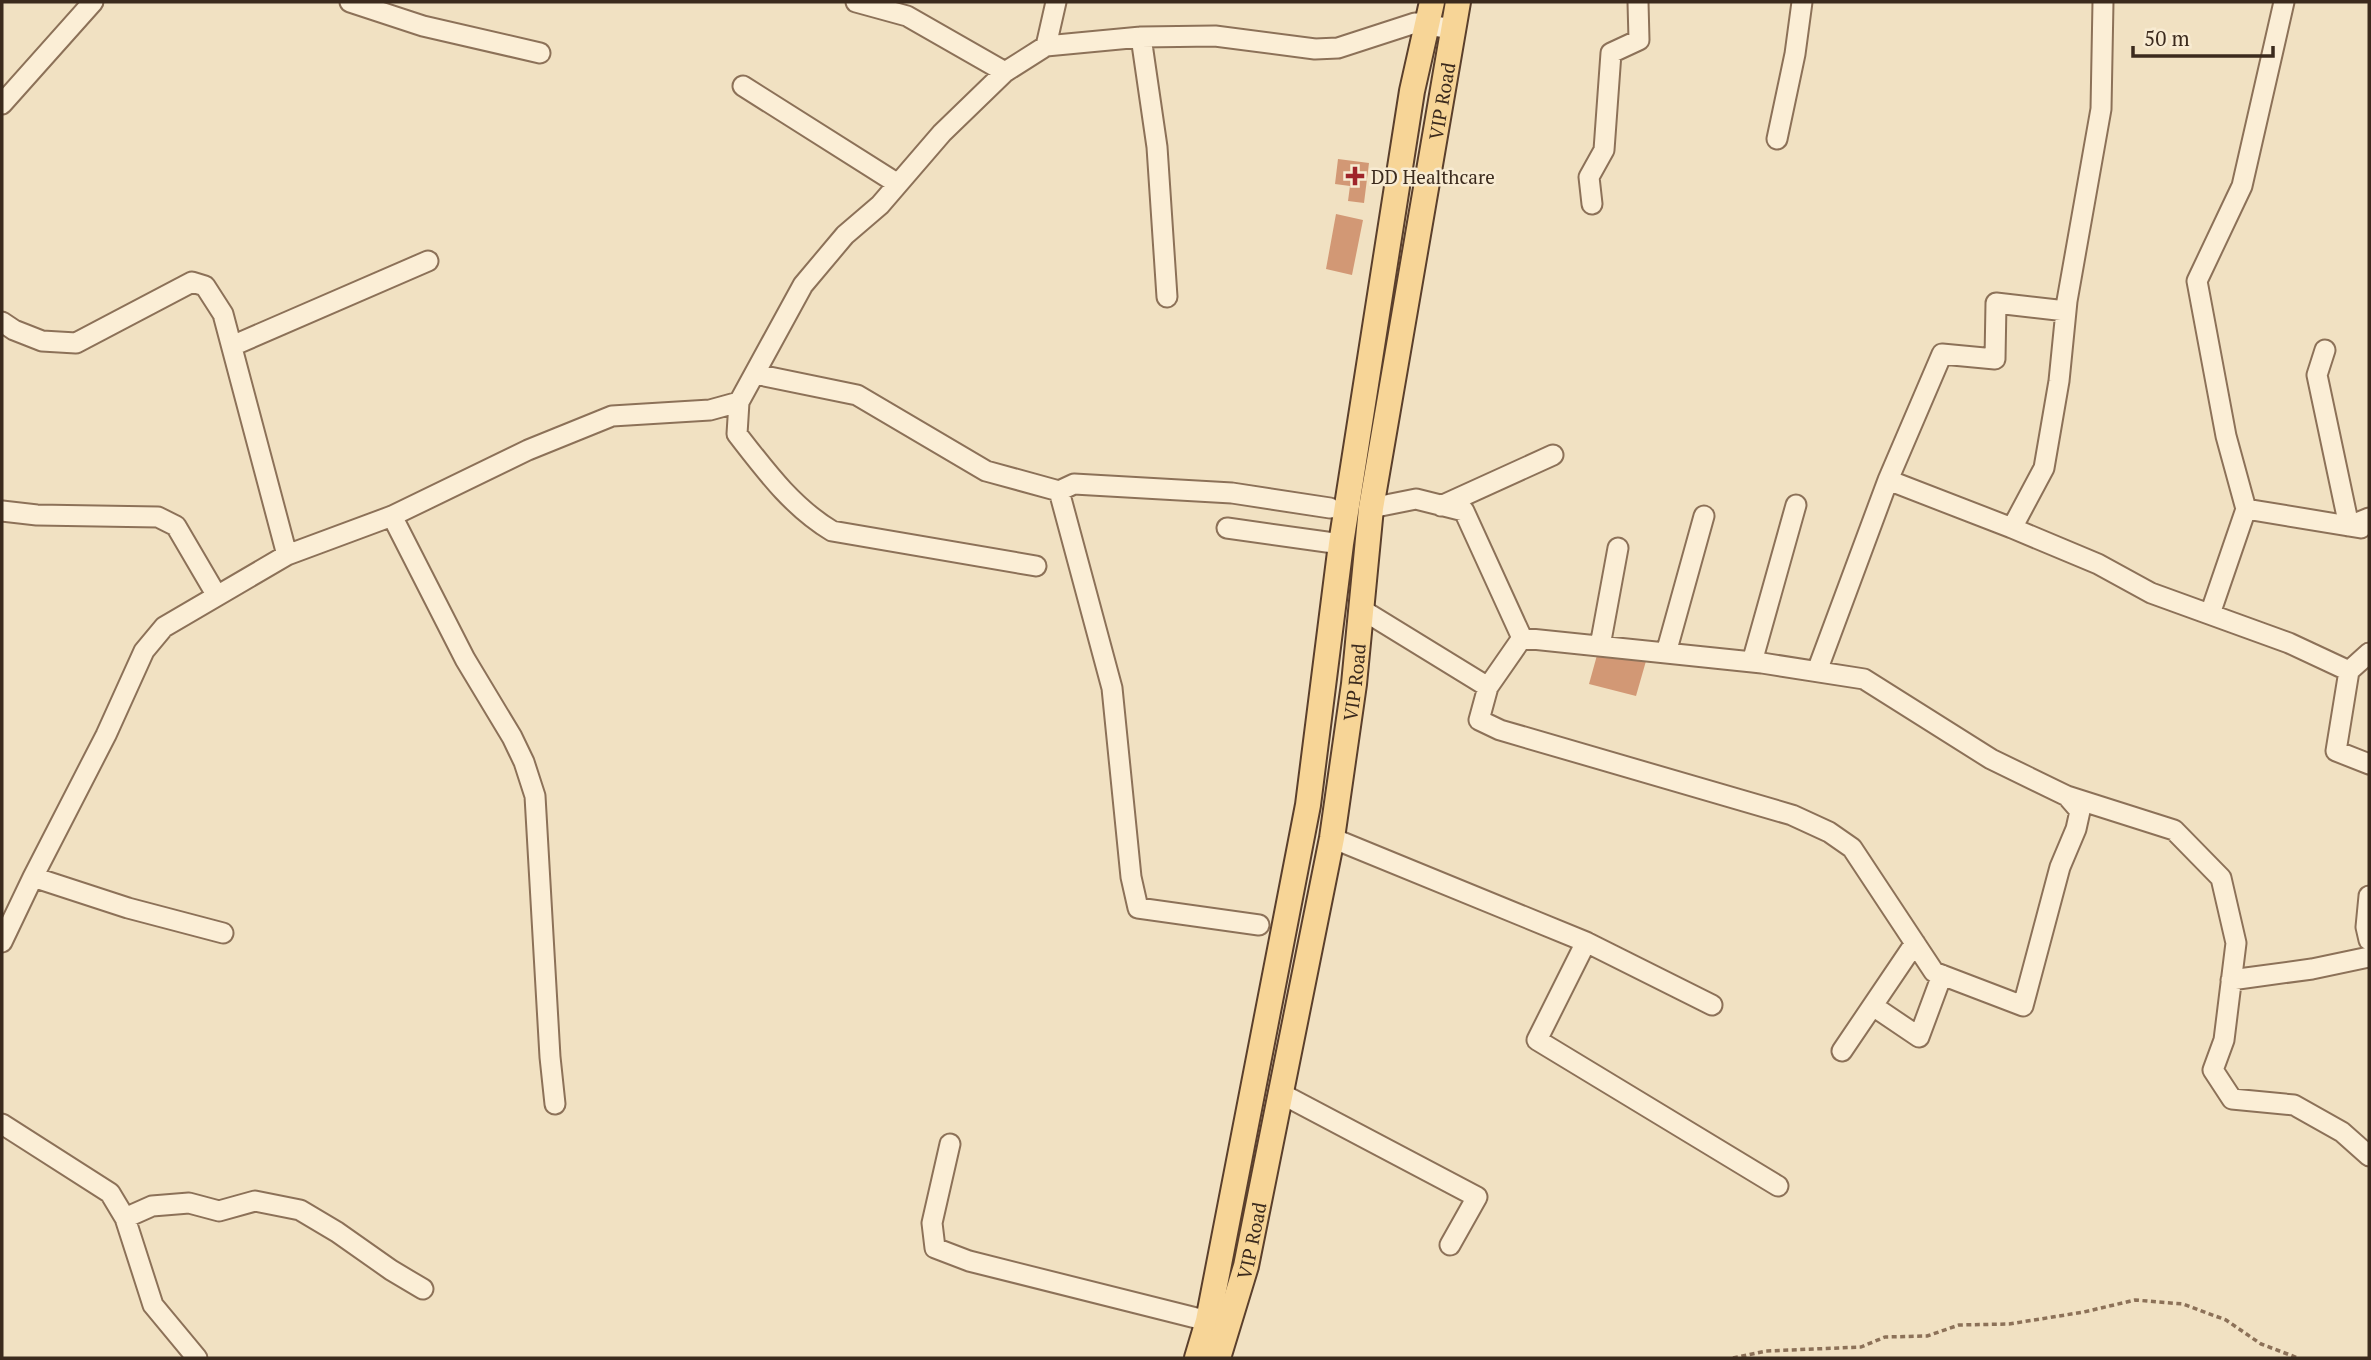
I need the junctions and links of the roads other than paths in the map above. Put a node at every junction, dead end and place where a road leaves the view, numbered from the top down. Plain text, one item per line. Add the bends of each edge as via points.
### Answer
1 (93, 2) edge
2 (350, 2) edge
3 (856, 2) edge
4 (1056, 2) edge
5 (1458, 2) edge
6 (1638, 2) edge
7 (1802, 2) edge
8 (2103, 2) edge
9 (2284, 2) edge
10 (1429, 13) edge
11 (1453, 29) junction
12 (1141, 37) junction
13 (1046, 46) junction
14 (540, 53) dead end
15 (1005, 72) junction
16 (743, 86) dead end
17 (2, 104) edge
18 (1777, 139) dead end
19 (898, 184) junction
20 (1592, 204) dead end
21 (428, 261) dead end
22 (1167, 297) dead end
23 (2066, 311) junction
24 (2, 322) edge
25 (232, 346) junction
26 (2325, 350) dead end
27 (755, 374) junction
28 (739, 402) junction
29 (1553, 455) dead end
30 (1888, 480) junction
31 (1059, 491) junction
32 (1796, 505) dead end
33 (1441, 506) junction
34 (1330, 508) dead end
35 (1371, 508) junction
36 (2246, 509) junction
37 (2, 511) edge
38 (392, 516) junction
39 (1704, 516) dead end
40 (2369, 518) edge
41 (2349, 526) junction
42 (1227, 528) dead end
43 (2012, 528) junction
44 (2369, 529) edge
45 (1341, 544) junction
46 (1618, 548) dead end
47 (287, 555) junction
48 (1036, 566) dead end
49 (218, 596) junction
50 (1361, 609) junction
51 (2210, 614) junction
52 (1522, 638) junction
53 (1600, 646) junction
54 (1666, 653) junction
55 (2369, 653) edge
56 (1752, 662) junction
57 (1817, 671) junction
58 (2350, 671) junction
59 (2369, 676) edge
60 (1488, 687) junction
61 (2369, 764) edge
62 (2067, 796) junction
63 (1332, 838) junction
64 (33, 877) junction
65 (2369, 896) edge
66 (1259, 925) dead end
67 (223, 933) dead end
68 (2369, 940) edge
69 (2, 942) edge
70 (1586, 942) junction
71 (1915, 943) junction
72 (2369, 957) edge
73 (1942, 975) junction
74 (2231, 980) junction
75 (1712, 1004) dead end
76 (1873, 1006) junction
77 (1842, 1051) dead end
78 (1280, 1093) junction
79 (555, 1104) dead end
80 (2, 1124) edge
81 (950, 1144) dead end
82 (2369, 1156) edge
83 (1778, 1186) dead end
84 (124, 1219) junction
85 (1450, 1245) dead end
86 (423, 1289) dead end
87 (1208, 1321) junction
88 (197, 1358) edge
89 (1197, 1358) edge
90 (1218, 1358) edge

1 - 17 street
2 - 14 street via 423,26
3 - 15 street via 907,16
4 - 13 street
5 - 11 main road, VIP Road
6 - 20 street via 1639,40 1611,53 1604,150 1589,177
7 - 18 street
8 - 23 street via 2101,109
9 - 36 street via 2242,186 2197,281 2226,436
10 - 11 street
10 - 12 street via 1415,23 1338,48 1215,36
10 - 45 main road, VIP Road via 1412,90
11 - 35 main road, VIP Road
12 - 13 street
12 - 22 street via 1157,147
13 - 15 street
15 - 19 street
16 - 19 street
19 - 27 street via 845,235 803,285
21 - 25 street
23 - 30 street via 1996,303 1995,359 1942,354
23 - 43 street via 2044,468
24 - 25 street via 42,341 76,342 192,282 205,286 223,314
25 - 47 street
26 - 41 street via 2317,374
27 - 28 street
27 - 31 street via 857,396 986,471
28 - 38 street via 710,410 612,416 528,450
28 - 48 street via 737,434 778,486 814,521 832,531
29 - 33 street
30 - 43 street
30 - 57 street
31 - 34 street via 1074,484 1232,493
31 - 66 street via 1112,688 1138,908
32 - 56 street
33 - 35 street via 1416,499
33 - 52 street via 1464,511
35 - 50 main road, VIP Road
36 - 41 street
36 - 51 street
37 - 49 street via 158,517 176,526
38 - 47 street
38 - 79 street via 465,659 512,737 535,796
39 - 54 street
40 - 41 street
41 - 44 street
42 - 45 street
43 - 51 street via 2098,564 2151,593
45 - 87 main road, VIP Road via 1308,806
46 - 53 street
47 - 49 street
49 - 64 street via 164,627 144,651
50 - 60 street
50 - 63 main road, VIP Road
51 - 58 street
52 - 53 street
52 - 60 street
53 - 54 street
54 - 56 street
55 - 58 street
56 - 57 street
57 - 62 street via 1864,679 1991,759
58 - 59 street
58 - 61 street via 2336,751
60 - 71 street via 1479,720 1500,730 1792,815 1829,832 1852,848
62 - 73 street via 2080,811 2022,1006
62 - 74 street via 2174,830 2221,878 2236,943
63 - 70 street
63 - 78 main road, VIP Road
64 - 67 street
64 - 69 street
65 - 68 street
70 - 75 street
70 - 83 street via 1537,1040
71 - 73 street via 1934,972
71 - 76 street
72 - 74 street
73 - 76 street via 1919,1037
74 - 82 street via 2224,1040 2213,1070 2232,1099 2294,1105 2342,1132
76 - 77 street
78 - 85 street via 1477,1197
78 - 90 main road, VIP Road via 1246,1266
80 - 84 street via 110,1193
81 - 87 street via 932,1223 935,1248 970,1261
84 - 86 street via 152,1206 188,1203 219,1211 255,1201 300,1210
84 - 88 street via 153,1305
87 - 89 main road, VIP Road

